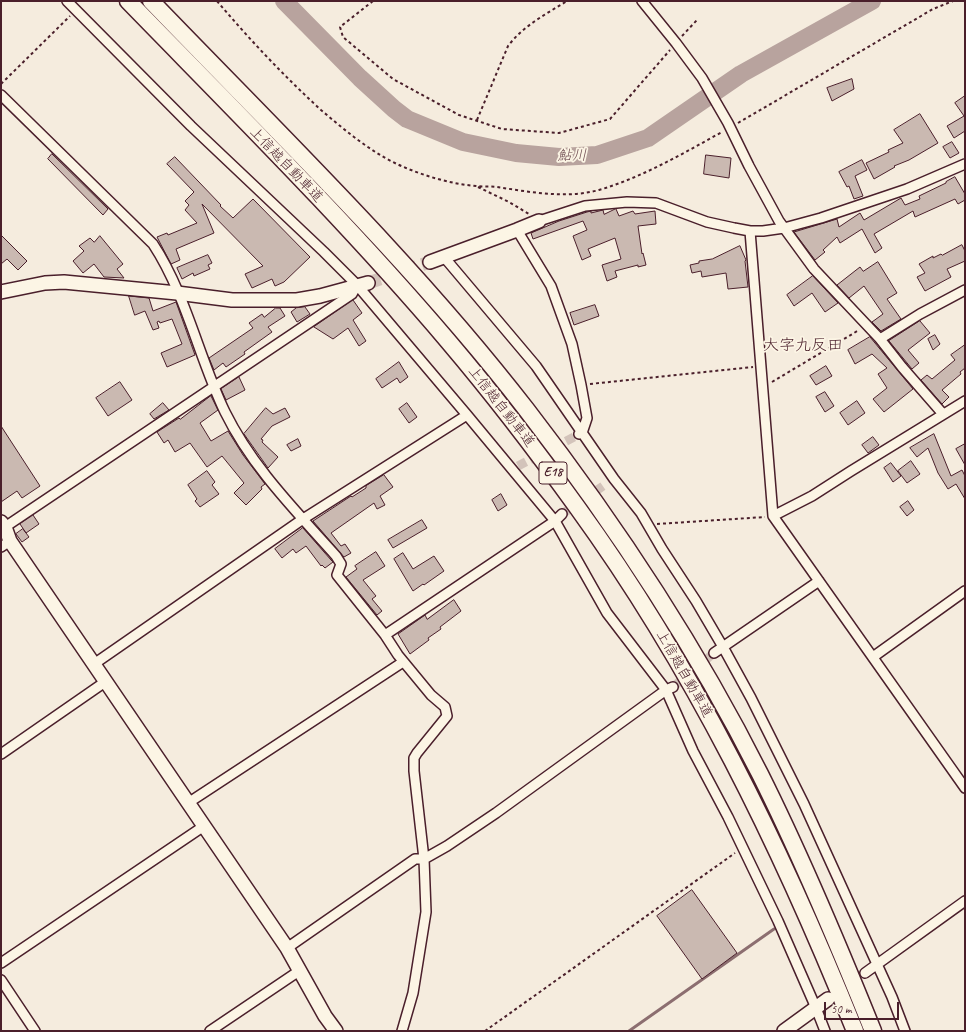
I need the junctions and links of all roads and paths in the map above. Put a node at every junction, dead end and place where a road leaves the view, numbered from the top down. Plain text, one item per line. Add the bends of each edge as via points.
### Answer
1 (67, 1) edge
2 (128, 1) edge
3 (151, 1) edge
4 (217, 1) edge
5 (373, 1) edge
6 (566, 1) edge
7 (642, 1) edge
8 (953, 1) edge
9 (76, 10) junction
10 (697, 20) dead end
11 (676, 43) junction
12 (1, 84) edge
13 (1, 95) edge
14 (477, 121) junction
15 (729, 126) junction
16 (965, 164) edge
17 (477, 187) junction
18 (539, 221) junction
19 (784, 228) junction
20 (517, 230) junction
21 (750, 231) junction
22 (444, 257) junction
23 (430, 262) tunnel mouth
24 (362, 284) junction
25 (965, 290) edge
26 (1, 292) edge
27 (177, 293) junction
28 (867, 326) junction
29 (880, 339) junction
30 (761, 366) junction
31 (581, 385) junction
32 (215, 387) junction
33 (762, 388) junction
34 (965, 400) edge
35 (943, 414) junction
36 (467, 415) junction
37 (580, 434) junction
38 (562, 514) tunnel mouth
39 (773, 516) junction
40 (303, 519) junction
41 (555, 521) junction
42 (3, 524) edge
43 (648, 525) junction
44 (6, 544) edge
45 (819, 581) junction
46 (965, 591) edge
47 (385, 635) junction
48 (723, 647) junction
49 (714, 653) tunnel mouth
50 (873, 658) junction
51 (403, 662) junction
52 (94, 664) junction
53 (106, 682) junction
54 (670, 689) junction
55 (1, 754) edge
56 (965, 788) edge
57 (188, 803) junction
58 (204, 826) junction
59 (742, 848) junction
60 (424, 859) junction
61 (965, 902) edge
62 (287, 948) junction
63 (1, 963) edge
64 (876, 964) junction
65 (299, 971) junction
66 (866, 973) dead end
67 (1, 980) edge
68 (828, 999) dead end
69 (816, 1008) junction
70 (35, 1031) edge
71 (210, 1031) edge
72 (336, 1031) edge
73 (402, 1031) edge
74 (485, 1031) edge
75 (784, 1031) edge
76 (825, 1031) edge
77 (855, 1031) edge
78 (873, 1031) edge
79 (904, 1031) edge

1 - 9 street
2 - 77 highway, 上信越自動車道 / E18 via 410,298 479,379 579,509 667,644 720,736 774,845
3 - 78 highway, 上信越自動車道 / E18 via 339,194 423,285 526,409 593,499 677,626 738,733 808,877
4 - 17 path via 275,65 345,131 372,150 405,167 437,178
5 - 14 path via 340,27 343,37 393,79 459,115
6 - 14 path via 514,37
7 - 11 street
8 - 15 path via 933,9
9 - 12 path
9 - 24 street via 191,126 324,252
10 - 11 path
11 - 14 path via 610,119 559,133 502,129
11 - 15 street via 702,78
13 - 27 street via 152,244 160,254
15 - 17 path via 656,169 598,190 553,194 491,186
15 - 19 street
16 - 19 street via 907,189
17 - 18 path via 509,202
18 - 20 street
18 - 21 street via 585,206 627,202 656,203 707,222
19 - 21 street
19 - 28 street via 814,269
20 - 22 street
20 - 31 street via 551,286 572,344
21 - 30 street
22 - 23 street
22 - 37 street via 536,366
24 - 27 street via 297,300 232,300
24 - 32 street via 352,294
24 - 36 street
25 - 29 street
26 - 27 street via 64,282
27 - 32 street
28 - 29 street
28 - 33 path
29 - 35 street
30 - 31 path
30 - 33 street
31 - 37 street via 587,418
32 - 40 street via 241,441
32 - 42 street
33 - 39 street
34 - 35 street
35 - 39 street via 812,496
36 - 40 street
36 - 41 street via 515,467
37 - 43 street via 610,482 642,513
38 - 41 street
39 - 43 path
39 - 45 street
40 - 47 street via 336,556 341,564 337,575
40 - 52 street
41 - 47 street
41 - 54 street via 607,613
42 - 44 street
43 - 48 street
44 - 52 street
45 - 48 street
45 - 50 street
46 - 50 street
47 - 51 street
48 - 49 street
48 - 64 street via 804,804
50 - 56 street
51 - 57 street
51 - 60 street via 431,695 445,707 447,716 414,758
52 - 53 street
53 - 55 street
53 - 57 street
54 - 59 street via 693,751
54 - 60 street via 496,813
57 - 58 street
58 - 62 street
58 - 63 street
59 - 69 street via 778,921
59 - 74 path
60 - 62 street via 415,859
60 - 73 street via 426,912 413,993
61 - 64 street
62 - 65 street
64 - 66 street
64 - 79 street via 892,997
65 - 71 street
65 - 72 street
67 - 70 street
68 - 69 street
69 - 75 street
69 - 76 street

